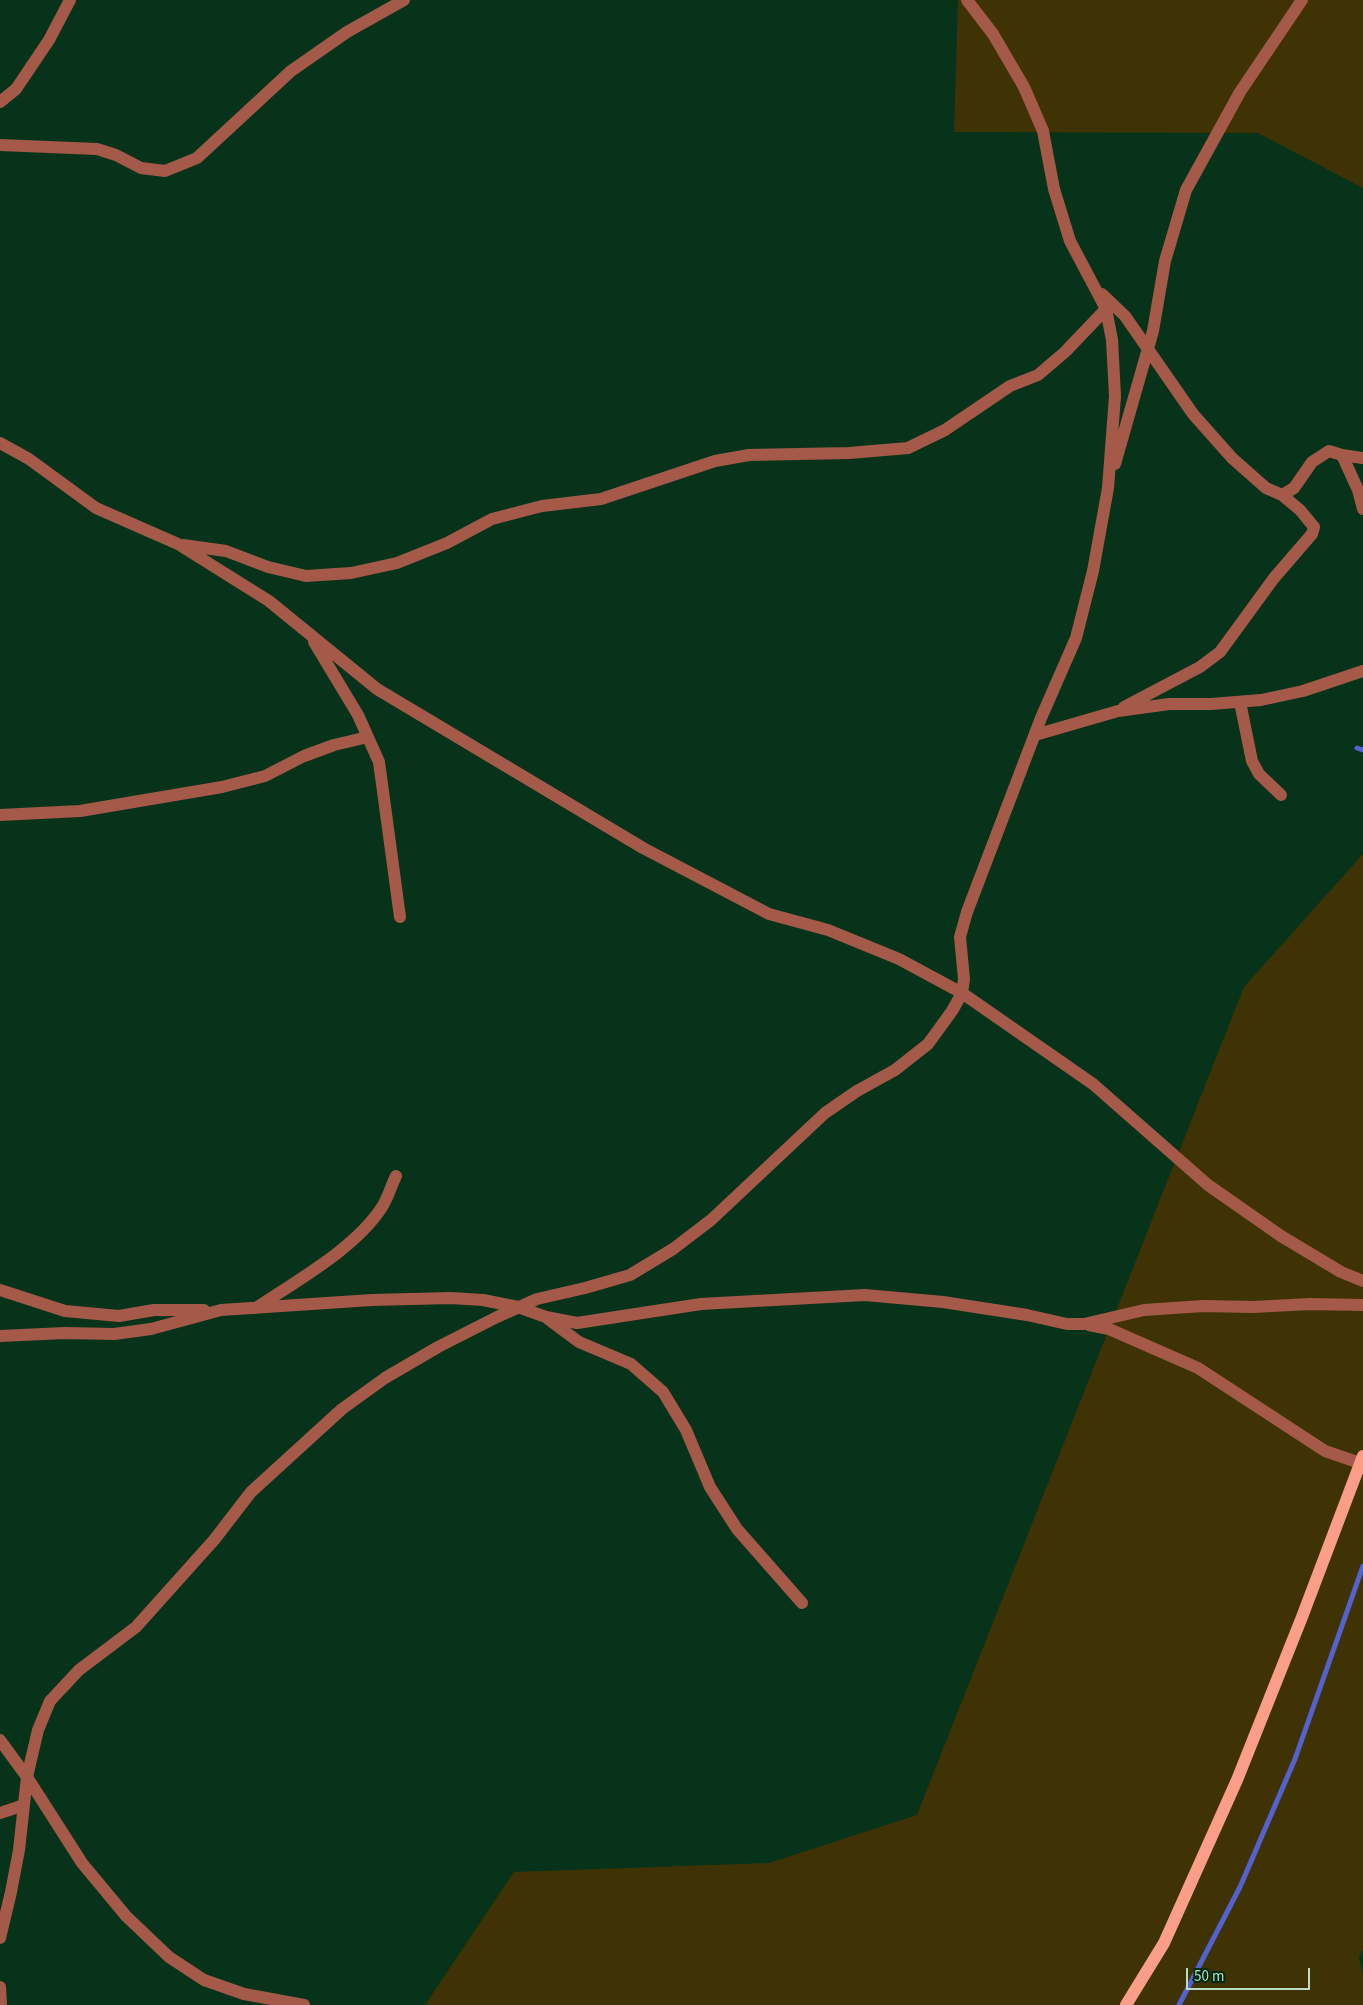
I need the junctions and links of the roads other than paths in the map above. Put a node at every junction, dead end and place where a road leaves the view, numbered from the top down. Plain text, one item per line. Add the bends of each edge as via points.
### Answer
1 (70, 0) edge
2 (404, 0) edge
3 (967, 0) edge
4 (1302, 0) edge
5 (0, 102) edge
6 (0, 145) edge
7 (1094, 288) junction
8 (1106, 309) junction
9 (1148, 350) junction
10 (0, 443) edge
11 (1342, 455) junction
12 (1363, 458) edge
13 (1108, 488) junction
14 (1282, 496) junction
15 (1363, 509) edge
16 (178, 544) junction
17 (309, 634) junction
18 (1363, 671) edge
19 (1240, 702) junction
20 (1118, 711) junction
21 (1035, 735) junction
22 (368, 736) junction
23 (1281, 795) dead end
24 (0, 815) edge
25 (400, 916) dead end
26 (962, 993) junction
27 (396, 1176) dead end
28 (1363, 1280) edge
29 (0, 1290) edge
30 (1363, 1305) edge
31 (256, 1308) junction
32 (518, 1308) junction
33 (221, 1310) junction
34 (546, 1317) junction
35 (1084, 1324) junction
36 (0, 1336) edge
37 (1362, 1460) edge
38 (802, 1603) dead end
39 (0, 1740) edge
40 (27, 1777) junction
41 (24, 1805) junction
42 (0, 1814) edge
43 (0, 1938) edge
44 (0, 1987) edge
45 (1, 2005) edge
46 (304, 2005) edge
47 (1126, 2005) edge

1 - 5 street via 49,40 16,89
2 - 6 street via 347,32 291,71 197,158 165,171 141,168 97,149
3 - 7 street via 993,34 1024,87 1043,131 1054,189 1070,241
4 - 9 street via 1240,92 1186,190 1165,261
7 - 8 street
7 - 9 street via 1125,316
8 - 13 street via 1112,340 1115,396
8 - 16 street via 1038,375 1010,386 945,430 908,448 749,455 715,461 601,498 542,506 492,519 447,543 397,563 351,573 306,576 268,567 226,551
9 - 13 street
9 - 14 street via 1193,414 1232,458 1266,488
10 - 16 street via 29,459 96,508
11 - 12 street
11 - 14 street via 1329,451 1312,462 1294,488
11 - 15 street
13 - 21 street via 1093,571 1076,638
14 - 20 street via 1300,510 1314,528 1312,534 1274,578 1220,652 1200,667
16 - 17 street via 269,601
17 - 22 street
17 - 26 street via 377,689 643,848 768,914 828,930 899,959
18 - 19 street via 1303,692
19 - 20 street via 1169,704
19 - 23 street via 1252,761 1259,774
20 - 21 street
21 - 26 street via 967,912 960,937
22 - 24 street via 304,756 265,776 222,787 80,811
22 - 25 street via 380,762
26 - 28 street via 1093,1084 1208,1185 1281,1236 1341,1272
26 - 32 street via 928,1044 895,1070 856,1091 825,1113 711,1220 672,1249 630,1274 537,1299
27 - 31 street via 382,1207 342,1249
29 - 33 street via 65,1311 120,1316 154,1310
30 - 35 street via 1203,1306 1144,1310
31 - 32 street via 451,1298 483,1300
31 - 33 street
32 - 34 street
32 - 40 street via 438,1346 385,1378 342,1409 251,1492 214,1540 136,1627 79,1670 50,1701 38,1730
33 - 36 street via 151,1329 114,1334
34 - 35 street via 577,1323 701,1304 866,1295 943,1302 1067,1324
34 - 38 street via 579,1342 631,1364 663,1392 686,1430 710,1488 737,1529
35 - 37 street via 1109,1329 1198,1368 1325,1450
37 - 47 main road via 1237,1780 1164,1943
39 - 40 street
40 - 41 street
40 - 46 street via 82,1863 126,1916 169,1958 212,1983 244,1994
41 - 42 street
41 - 43 street via 12,1892
44 - 45 street

